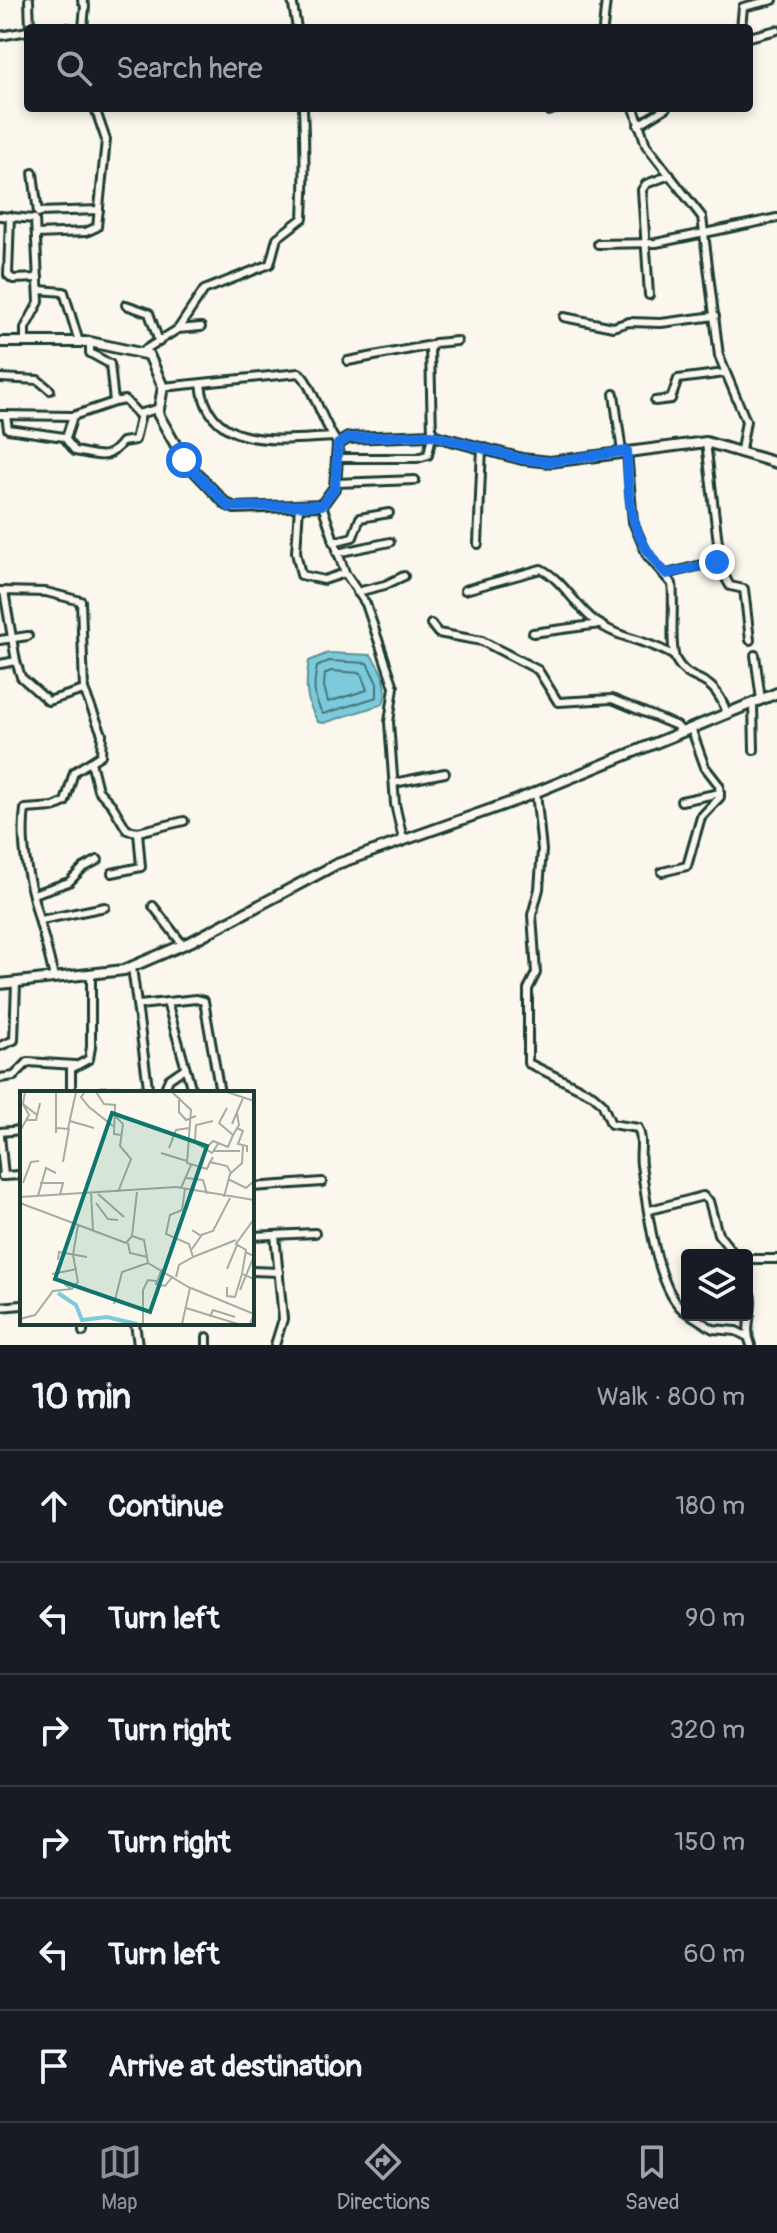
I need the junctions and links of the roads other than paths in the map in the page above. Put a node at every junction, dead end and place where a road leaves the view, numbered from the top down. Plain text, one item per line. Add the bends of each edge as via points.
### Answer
1 (29, 0) edge
2 (82, 0) edge
3 (292, 0) edge
4 (606, 0) edge
5 (773, 0) edge
6 (29, 24) edge
7 (83, 24) edge
8 (296, 24) edge
9 (603, 24) edge
10 (741, 24) edge
11 (777, 30) edge
12 (24, 31) edge
13 (0, 36) edge
14 (753, 36) edge
15 (96, 112) edge
16 (303, 112) edge
17 (635, 112) edge
18 (659, 112) edge
19 (638, 125) junction
20 (33, 173) dead end
21 (670, 175) junction
22 (99, 210) junction
23 (0, 216) edge
24 (10, 216) junction
25 (37, 216) junction
26 (777, 218) edge
27 (36, 234) junction
28 (704, 235) junction
29 (598, 244) dead end
30 (646, 244) junction
31 (38, 278) junction
32 (39, 290) junction
33 (649, 295) dead end
34 (126, 305) dead end
35 (715, 316) junction
36 (564, 317) dead end
37 (201, 327) dead end
38 (178, 329) junction
39 (457, 341) dead end
40 (0, 342) edge
41 (79, 342) junction
42 (90, 342) junction
43 (159, 342) junction
44 (25, 343) junction
45 (432, 345) junction
46 (143, 351) junction
47 (348, 361) dead end
48 (725, 373) junction
49 (0, 378) edge
50 (201, 384) junction
51 (163, 387) junction
52 (50, 390) dead end
53 (614, 394) dead end
54 (655, 401) dead end
55 (114, 402) junction
56 (157, 409) junction
57 (141, 414) junction
58 (3, 415) edge
59 (73, 416) junction
60 (432, 435) junction
61 (66, 438) junction
62 (336, 441) junction
63 (706, 442) junction
64 (482, 447) junction
65 (741, 450) junction
66 (624, 452) junction
67 (336, 458) junction
68 (777, 463) edge
69 (415, 480) dead end
70 (336, 483) junction
71 (322, 505) junction
72 (299, 506) junction
73 (389, 513) dead end
74 (333, 542) junction
75 (390, 542) dead end
76 (478, 544) dead end
77 (337, 553) junction
78 (717, 562) junction
79 (345, 573) junction
80 (667, 574) junction
81 (404, 576) dead end
82 (465, 590) dead end
83 (2, 591) edge
84 (357, 592) junction
85 (431, 624) dead end
86 (600, 624) junction
87 (533, 633) dead end
88 (28, 636) dead end
89 (12, 638) junction
90 (0, 640) edge
91 (750, 640) dead end
92 (755, 655) dead end
93 (674, 656) junction
94 (16, 661) junction
95 (0, 664) edge
96 (84, 690) junction
97 (777, 693) edge
98 (757, 701) junction
99 (727, 713) junction
100 (686, 730) junction
101 (754, 750) dead end
102 (91, 762) junction
103 (445, 773) dead end
104 (394, 783) junction
105 (536, 792) junction
106 (720, 793) junction
107 (681, 801) dead end
108 (184, 821) dead end
109 (138, 832) junction
110 (403, 839) junction
111 (98, 860) dead end
112 (662, 872) dead end
113 (112, 873) dead end
114 (33, 894) junction
115 (153, 906) dead end
116 (105, 907) dead end
117 (41, 920) junction
118 (183, 945) junction
119 (132, 967) junction
120 (91, 975) junction
121 (54, 978) junction
122 (16, 983) junction
123 (0, 984) edge
124 (200, 999) junction
125 (210, 999) dead end
126 (167, 1002) junction
127 (139, 1005) junction
128 (0, 1046) edge
129 (75, 1065) junction
130 (185, 1068) junction
131 (0, 1078) edge
132 (191, 1087) dead end
133 (71, 1091) edge
134 (139, 1091) edge
135 (164, 1091) edge
136 (220, 1091) edge
137 (20, 1130) edge
138 (0, 1133) edge
139 (2, 1176) edge
140 (322, 1182) dead end
141 (254, 1187) edge
142 (650, 1210) junction
143 (315, 1233) dead end
144 (275, 1235) junction
145 (254, 1236) edge
146 (730, 1249) edge
147 (753, 1259) edge
148 (777, 1259) edge
149 (254, 1271) edge
150 (279, 1272) junction
151 (20, 1305) edge
152 (0, 1307) edge
153 (681, 1308) edge
154 (700, 1321) edge
155 (751, 1321) edge
156 (83, 1325) edge
157 (135, 1325) edge
158 (83, 1332) dead end
159 (750, 1341) edge
160 (138, 1345) edge
161 (275, 1345) edge

1 - 6 street
2 - 7 street
3 - 8 street
4 - 9 street
5 - 10 street via 743,7
11 - 14 street
12 - 13 street
15 - 22 street via 106,140
16 - 38 street via 303,218 277,238 270,264 204,290
17 - 19 street
18 - 19 street
19 - 21 street via 646,145
20 - 25 street
21 - 28 street via 699,212
21 - 30 street via 642,190
22 - 25 street
22 - 27 street via 93,230
23 - 24 street
24 - 25 street
24 - 31 street via 8,275
25 - 27 street
26 - 28 street
27 - 31 street
28 - 30 street
28 - 35 street
29 - 30 street
30 - 33 street
31 - 32 street
32 - 41 street via 64,292
32 - 44 street
34 - 43 street via 155,317
35 - 36 street via 613,327
35 - 48 street
37 - 38 street
38 - 43 street
39 - 45 street
40 - 44 street
41 - 42 street
41 - 44 street
42 - 46 street
42 - 55 street via 90,353 110,364
43 - 46 street
45 - 47 street
45 - 60 street
46 - 51 street via 154,361
48 - 54 street via 678,379 671,399
48 - 65 street via 746,421
49 - 52 street via 38,380
50 - 51 street
50 - 62 street via 210,412 234,433 268,441
50 - 62 street via 303,375 321,420
51 - 56 street
53 - 66 street
55 - 57 street via 125,400
55 - 59 street
56 - 57 street
56 - 72 street via 184,460 229,507
57 - 61 street via 135,440 119,444 111,455 75,451
58 - 59 street
58 - 61 street via 8,429
59 - 61 street
60 - 62 street
60 - 64 street
60 - 67 street via 430,453 422,458
62 - 67 street
63 - 65 street
63 - 66 street
63 - 78 street
64 - 66 street via 550,462
64 - 76 street
65 - 68 street
66 - 80 street via 633,522 647,555
67 - 70 street
69 - 70 street
70 - 71 street
71 - 72 street
71 - 74 street
72 - 79 street via 296,552 301,575 324,580
73 - 74 street via 360,518 353,537
74 - 77 street
75 - 77 street
77 - 79 street
78 - 80 street
78 - 91 street via 730,586 744,589
79 - 84 street
80 - 93 street via 675,603
81 - 84 street
82 - 86 street via 541,569
83 - 89 street
83 - 96 street via 46,592 81,601
84 - 104 street via 366,604 394,687 389,722
85 - 100 street via 438,633 482,641 529,664 543,674 558,702 612,699
86 - 87 street
86 - 93 street
88 - 89 street
89 - 90 street
89 - 94 street
92 - 98 street
93 - 99 street via 684,670 716,687
94 - 95 street
94 - 96 street via 21,677 48,701
96 - 102 street via 104,742 101,755
97 - 98 street
98 - 99 street
98 - 101 street
99 - 100 street
100 - 105 street
100 - 106 street
102 - 109 street via 98,790 124,828
102 - 114 street via 74,772 64,804 26,808 23,836
103 - 104 street
104 - 110 street
105 - 110 street
105 - 142 street via 542,850 532,915 536,973 528,989 528,1063 593,1095 611,1124 638,1128
106 - 107 street
106 - 112 street via 701,817 687,866
108 - 109 street
109 - 113 street via 141,867
110 - 118 street via 337,864
111 - 114 street via 69,882
114 - 117 street
115 - 118 street
116 - 117 street
117 - 121 street
118 - 119 street
119 - 120 street
119 - 127 street
120 - 121 street
120 - 129 street via 89,1059
121 - 122 street
122 - 123 street
122 - 128 street via 14,1040
124 - 125 street
124 - 126 street
124 - 136 street via 208,1007
126 - 127 street
126 - 130 street
127 - 134 street via 149,1084
129 - 131 street via 28,1062 14,1076
129 - 133 street
130 - 132 street
130 - 135 street via 169,1079
137 - 138 street
138 - 139 street
140 - 141 street
142 - 146 street via 705,1197 718,1234
142 - 153 street via 667,1290
143 - 144 street
144 - 145 street
144 - 150 street
147 - 148 street
149 - 150 street
150 - 161 street via 283,1319
151 - 152 street
154 - 159 street via 713,1329 736,1331
155 - 159 street
156 - 158 street
157 - 160 street

